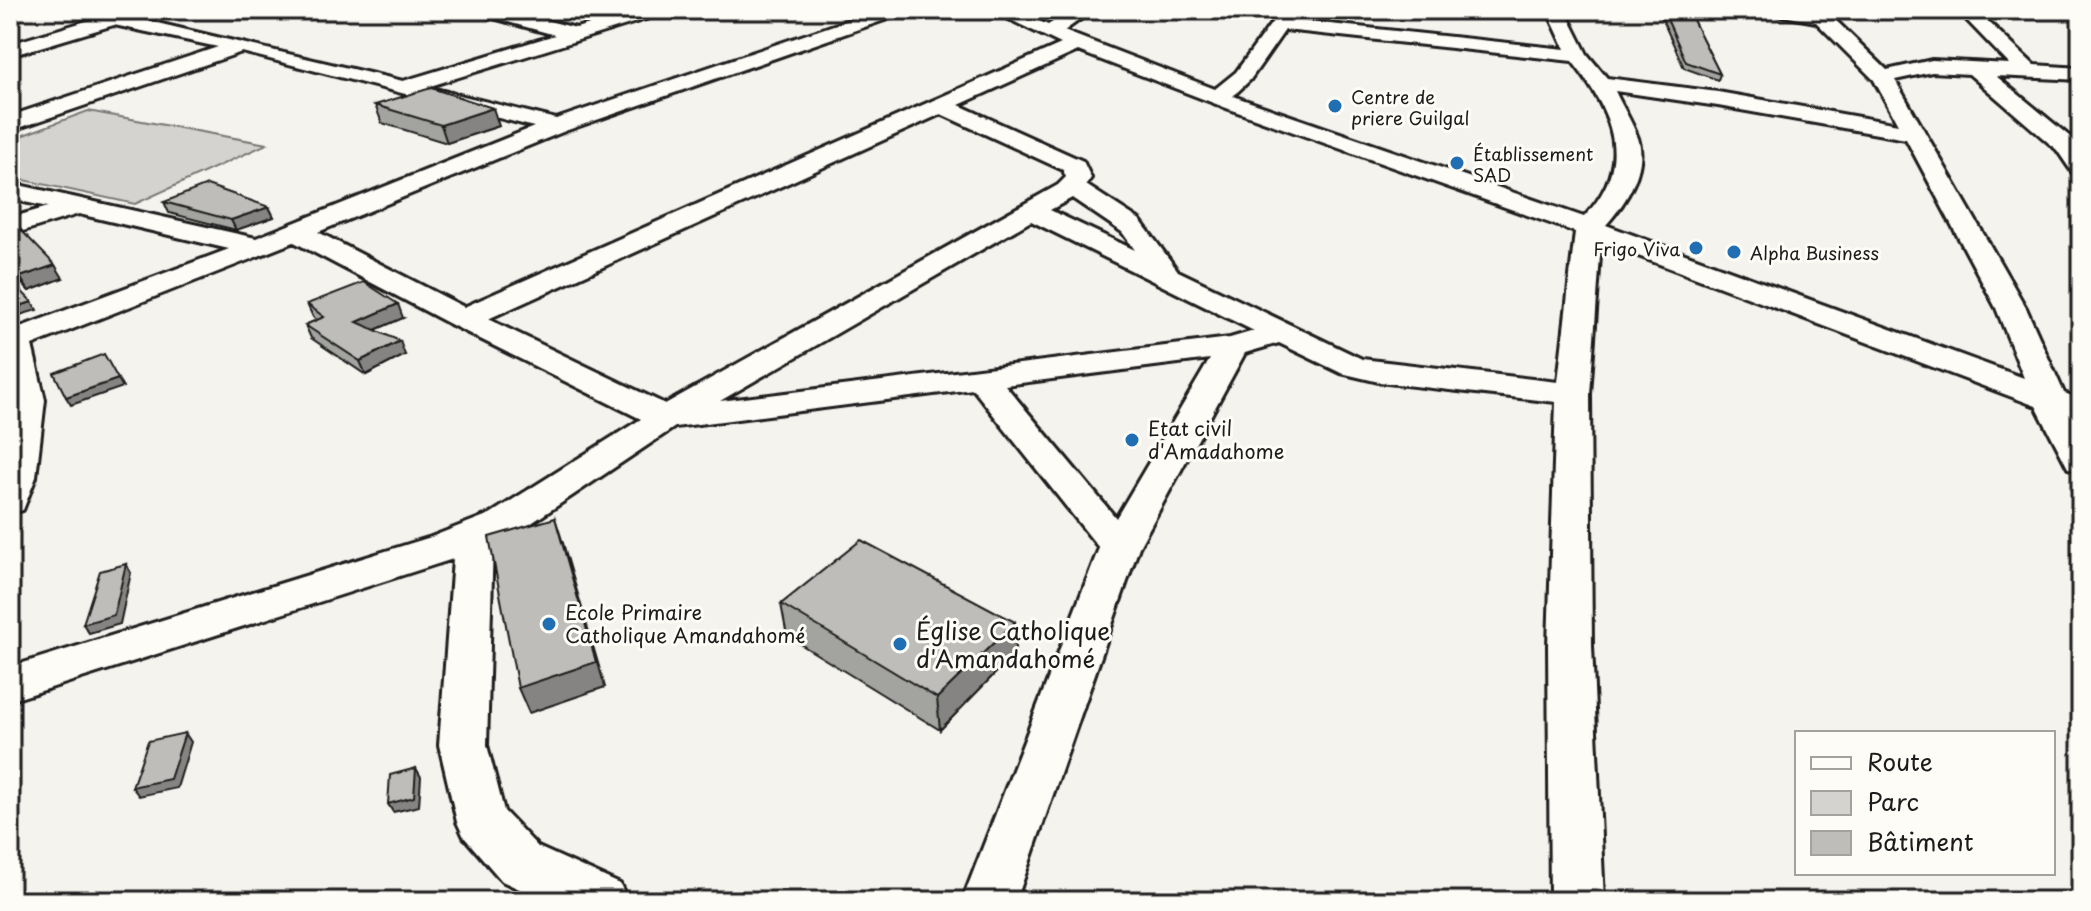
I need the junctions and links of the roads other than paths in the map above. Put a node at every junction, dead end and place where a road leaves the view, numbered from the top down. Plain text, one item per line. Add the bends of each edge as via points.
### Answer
1 (141, 10) edge
2 (485, 10) edge
3 (656, 10) edge
4 (896, 10) edge
5 (999, 10) edge
6 (1084, 10) edge
7 (1555, 10) edge
8 (1778, 10) edge
9 (1966, 10) edge
10 (1819, 13) edge
11 (1285, 17) edge
12 (114, 19) junction
13 (1048, 33) junction
14 (575, 34) junction
15 (1849, 44) junction
16 (1076, 45) junction
17 (240, 46) junction
18 (10, 50) edge
19 (1578, 56) junction
20 (1932, 66) junction
21 (1974, 68) junction
22 (2029, 72) junction
23 (2081, 74) edge
24 (1883, 77) junction
25 (1600, 83) junction
26 (401, 88) junction
27 (1219, 97) junction
28 (940, 105) junction
29 (10, 124) edge
30 (557, 126) junction
31 (1915, 134) junction
32 (2074, 146) edge
33 (2081, 167) edge
34 (1071, 186) junction
35 (10, 191) edge
36 (77, 207) junction
37 (1031, 211) junction
38 (10, 227) edge
39 (1589, 228) junction
40 (296, 232) junction
41 (258, 247) junction
42 (1168, 278) junction
43 (463, 319) junction
44 (1279, 333) junction
45 (13, 341) edge
46 (1233, 347) junction
47 (981, 378) junction
48 (1573, 394) junction
49 (2066, 405) edge
50 (666, 418) junction
51 (2081, 460) edge
52 (10, 501) edge
53 (474, 536) junction
54 (1119, 547) junction
55 (10, 684) edge
56 (601, 901) edge
57 (989, 901) edge
58 (1577, 901) edge

1 - 12 street
2 - 14 street
3 - 14 street
4 - 30 street
5 - 13 street
6 - 13 street
7 - 19 street
8 - 10 street
9 - 22 street
10 - 15 street
11 - 19 street
11 - 27 street via 1243,76
12 - 17 street
12 - 18 street
13 - 16 street
14 - 26 street
15 - 20 street
15 - 24 street
16 - 27 street
16 - 28 street
17 - 26 street
17 - 29 street
19 - 25 street
20 - 21 street
20 - 24 street
21 - 22 street
21 - 32 street
22 - 23 street
24 - 31 street
25 - 31 street
25 - 39 street via 1627,140 1627,167 1611,204
26 - 30 street
27 - 39 street
28 - 34 street via 1074,166 1079,178
28 - 43 street
30 - 40 street
31 - 49 street
32 - 33 street
34 - 37 street
34 - 42 street via 1131,226
35 - 36 street
36 - 38 street
36 - 41 street
37 - 42 street
37 - 50 street
39 - 48 street
39 - 49 street
40 - 41 street
40 - 43 street
41 - 45 street
42 - 44 street
43 - 50 street
44 - 46 street
44 - 48 street via 1352,366 1379,372
45 - 52 street via 28,400
46 - 47 street
46 - 54 street
47 - 50 street
47 - 54 street
48 - 58 street via 1570,646
49 - 51 street
50 - 53 street via 504,523
53 - 55 street
53 - 56 street via 463,745 482,822 520,864
54 - 57 street

